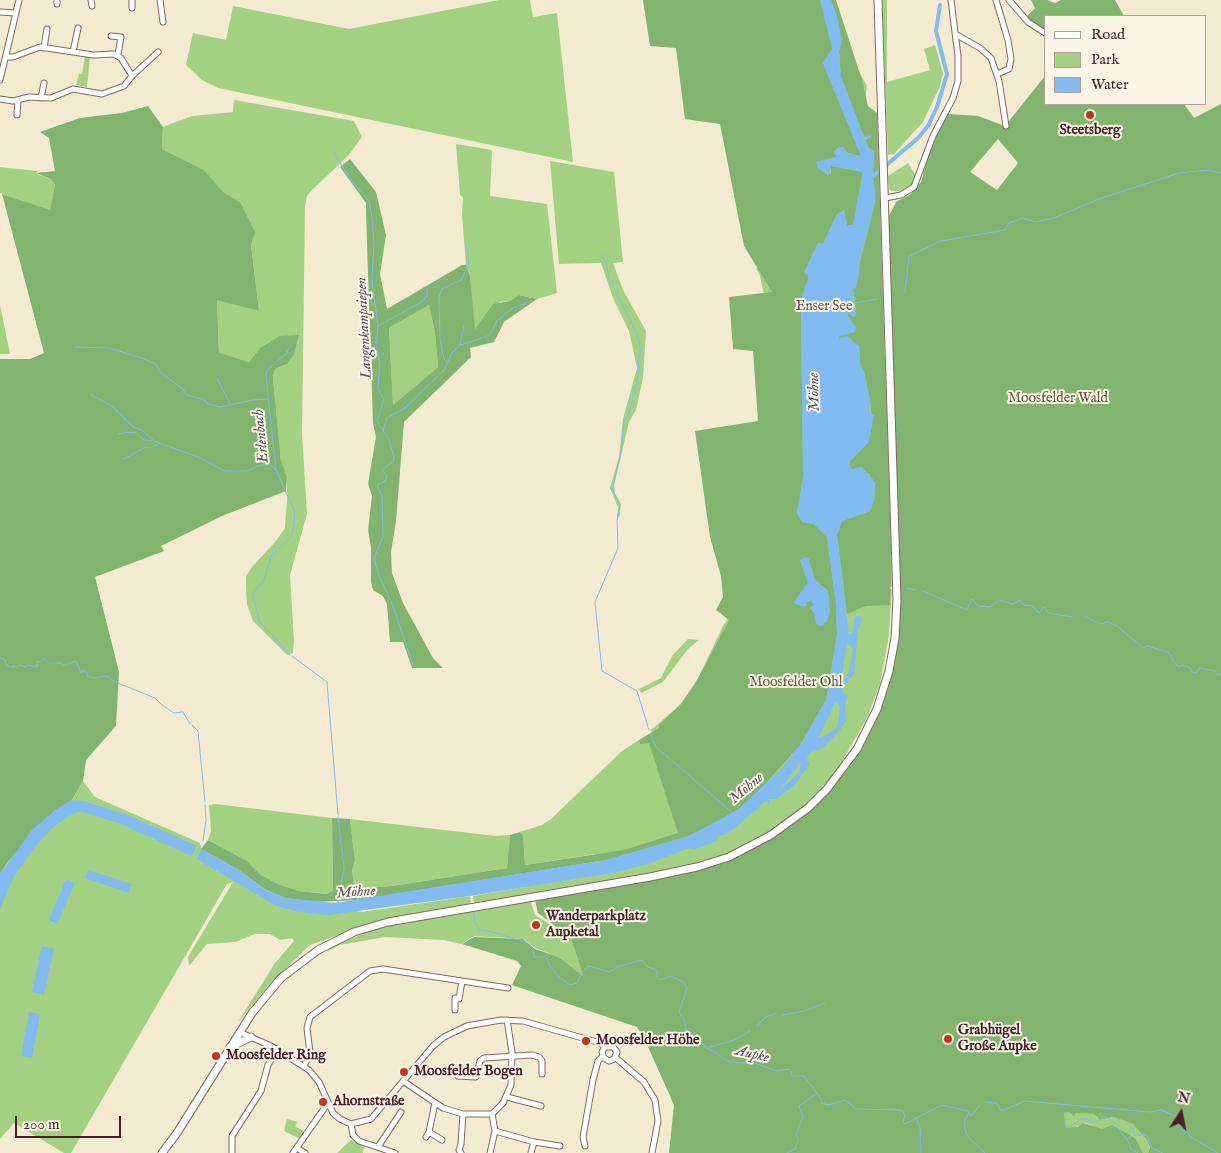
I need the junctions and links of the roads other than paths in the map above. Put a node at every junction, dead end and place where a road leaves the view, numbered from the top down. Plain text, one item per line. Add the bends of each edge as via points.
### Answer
1 (19, 0) edge
2 (132, 0) edge
3 (160, 0) edge
4 (878, 0) edge
5 (951, 0) edge
6 (996, 0) edge
7 (1009, 0) edge
8 (132, 8) dead end
9 (0, 12) edge
10 (16, 13) junction
11 (163, 22) dead end
12 (78, 28) dead end
13 (47, 29) dead end
14 (1044, 32) edge
15 (956, 35) junction
16 (111, 36) dead end
17 (44, 48) junction
18 (73, 52) junction
19 (158, 52) dead end
20 (118, 55) junction
21 (6, 58) junction
22 (996, 74) junction
23 (132, 76) junction
24 (0, 80) edge
25 (44, 83) dead end
26 (41, 98) junction
27 (0, 99) edge
28 (18, 100) junction
29 (17, 116) dead end
30 (1006, 126) dead end
31 (885, 198) junction
32 (462, 981) junction
33 (508, 988) dead end
34 (455, 1010) dead end
35 (506, 1020) junction
36 (239, 1032) junction
37 (251, 1037) junction
38 (230, 1047) junction
39 (605, 1047) junction
40 (277, 1050) junction
41 (603, 1056) junction
42 (512, 1057) junction
43 (616, 1058) junction
44 (304, 1066) junction
45 (542, 1074) dead end
46 (458, 1076) dead end
47 (403, 1080) junction
48 (507, 1097) junction
49 (328, 1103) junction
50 (435, 1104) junction
51 (540, 1106) dead end
52 (401, 1112) dead end
53 (462, 1114) junction
54 (492, 1114) junction
55 (351, 1124) junction
56 (495, 1131) junction
57 (442, 1140) dead end
58 (534, 1142) junction
59 (560, 1146) dead end
60 (585, 1146) dead end
61 (378, 1147) junction
62 (297, 1148) junction
63 (162, 1153) edge
64 (232, 1153) edge
65 (293, 1153) edge
66 (303, 1153) edge
67 (395, 1153) edge
68 (461, 1153) edge
69 (490, 1153) edge
70 (531, 1153) edge
71 (652, 1153) edge

1 - 10 street
2 - 8 street
3 - 11 street
4 - 31 main road
5 - 15 street
6 - 22 street via 1011,59 1007,71
7 - 14 street via 1028,22
9 - 10 street
10 - 21 street
12 - 18 street
13 - 17 street
15 - 22 street via 990,55
15 - 31 street via 958,82 933,136 918,179 908,192
16 - 20 street via 121,37
17 - 18 street
17 - 21 street via 34,48
18 - 20 street
19 - 23 street
20 - 23 street
21 - 24 street
22 - 30 street
23 - 26 street via 124,86 108,92 96,94 73,89 54,98
25 - 26 street
26 - 28 street
27 - 28 street
28 - 29 street
31 - 36 main road via 897,582 893,655 882,696 868,729 827,789 790,822 750,847 714,862 650,878 404,918 344,936 318,950 289,972 261,1001
32 - 33 street
32 - 34 street via 459,999 455,998
32 - 44 street via 383,969 370,971 310,1017 307,1028 310,1054
35 - 39 street via 547,1027
35 - 42 street
35 - 47 street via 477,1023 454,1031 433,1046
36 - 37 street
36 - 38 main road
37 - 38 main road
37 - 40 street
38 - 63 main road
39 - 41 street
39 - 43 street via 614,1048
40 - 44 street
40 - 64 street via 268,1065 261,1091 232,1136
41 - 43 street via 609,1061
41 - 60 street via 598,1061 593,1080 583,1137
42 - 45 street via 538,1057 543,1064
42 - 46 street via 482,1059 476,1077
42 - 48 street
43 - 71 street via 644,1082 656,1100 658,1121
44 - 49 street via 319,1082
47 - 50 street
47 - 55 street via 371,1119
48 - 51 street
48 - 54 street
49 - 55 street via 337,1116
49 - 62 street
50 - 53 street
50 - 57 street via 428,1134
52 - 61 street
53 - 54 street
53 - 68 street
54 - 56 street
55 - 61 street via 356,1139
56 - 58 street
56 - 69 street
58 - 59 street
58 - 70 street
61 - 67 street
62 - 65 street
62 - 66 street

